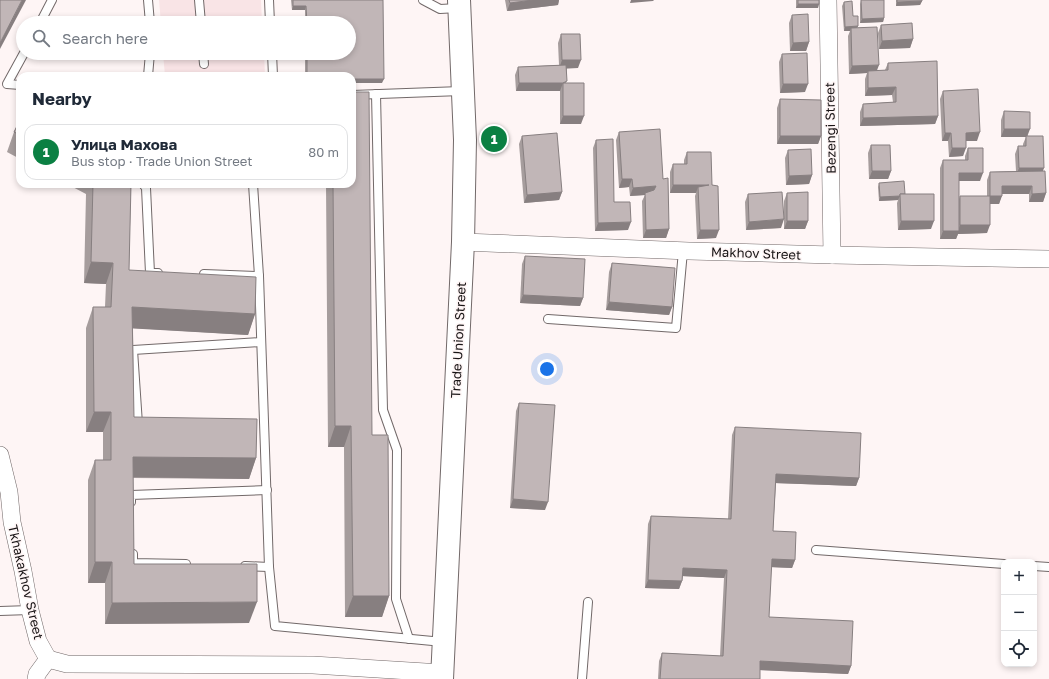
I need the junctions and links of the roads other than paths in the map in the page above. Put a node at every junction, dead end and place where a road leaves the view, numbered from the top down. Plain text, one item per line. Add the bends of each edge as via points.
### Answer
1 (52, 0) edge
2 (148, 0) edge
3 (199, 0) edge
4 (269, 0) edge
5 (423, 0) edge
6 (828, 0) edge
7 (459, 4) edge
8 (44, 16) edge
9 (149, 16) edge
10 (200, 16) edge
11 (270, 16) edge
12 (20, 60) edge
13 (149, 60) edge
14 (204, 60) edge
15 (272, 60) edge
16 (204, 64) dead end
17 (148, 72) edge
18 (273, 72) edge
19 (16, 85) edge
20 (462, 91) junction
21 (376, 94) junction
22 (356, 95) edge
23 (146, 188) edge
24 (253, 188) edge
25 (463, 242) junction
26 (683, 251) junction
27 (832, 255) junction
28 (1049, 259) edge
29 (165, 273) edge
30 (196, 274) edge
31 (259, 276) junction
32 (548, 319) dead end
33 (261, 342) junction
34 (138, 424) edge
35 (0, 455) edge
36 (267, 490) junction
37 (131, 510) edge
38 (132, 548) edge
39 (816, 550) dead end
40 (1001, 564) edge
41 (194, 565) edge
42 (239, 566) edge
43 (1037, 566) edge
44 (269, 567) junction
45 (1049, 567) edge
46 (588, 602) dead end
47 (30, 610) junction
48 (0, 611) edge
49 (410, 639) junction
50 (444, 642) junction
51 (48, 659) junction
52 (442, 676) edge
53 (36, 679) edge
54 (582, 679) edge

1 - 8 lane
2 - 9 lane
3 - 10 lane
4 - 11 lane
5 - 7 lane via 440,9
6 - 27 street, Bezengi Street
7 - 20 street, Trade Union Street
12 - 19 lane via 7,84
13 - 17 lane
14 - 16 lane
15 - 18 lane
20 - 21 lane
20 - 25 street, Trade Union Street via 465,140
21 - 22 lane
21 - 49 lane via 383,410 397,450 396,599
23 - 29 lane via 150,273
24 - 31 lane
25 - 26 street, Makhov Street
25 - 50 street, Trade Union Street
26 - 27 street, Makhov Street
26 - 32 lane via 676,328
27 - 28 street, Makhov Street
30 - 31 lane
31 - 33 lane
33 - 34 lane via 133,350
33 - 36 lane
35 - 47 street, Tkhakakhov Street
36 - 37 lane via 131,495
36 - 44 lane
38 - 41 lane via 133,563
39 - 40 lane
42 - 44 lane
43 - 45 lane
44 - 49 lane via 275,626
46 - 54 lane
47 - 48 lane
47 - 51 street, Tkhakakhov Street via 38,641
49 - 50 lane
50 - 52 street, Trade Union Street
51 - 52 street via 67,664 313,665
51 - 53 street

